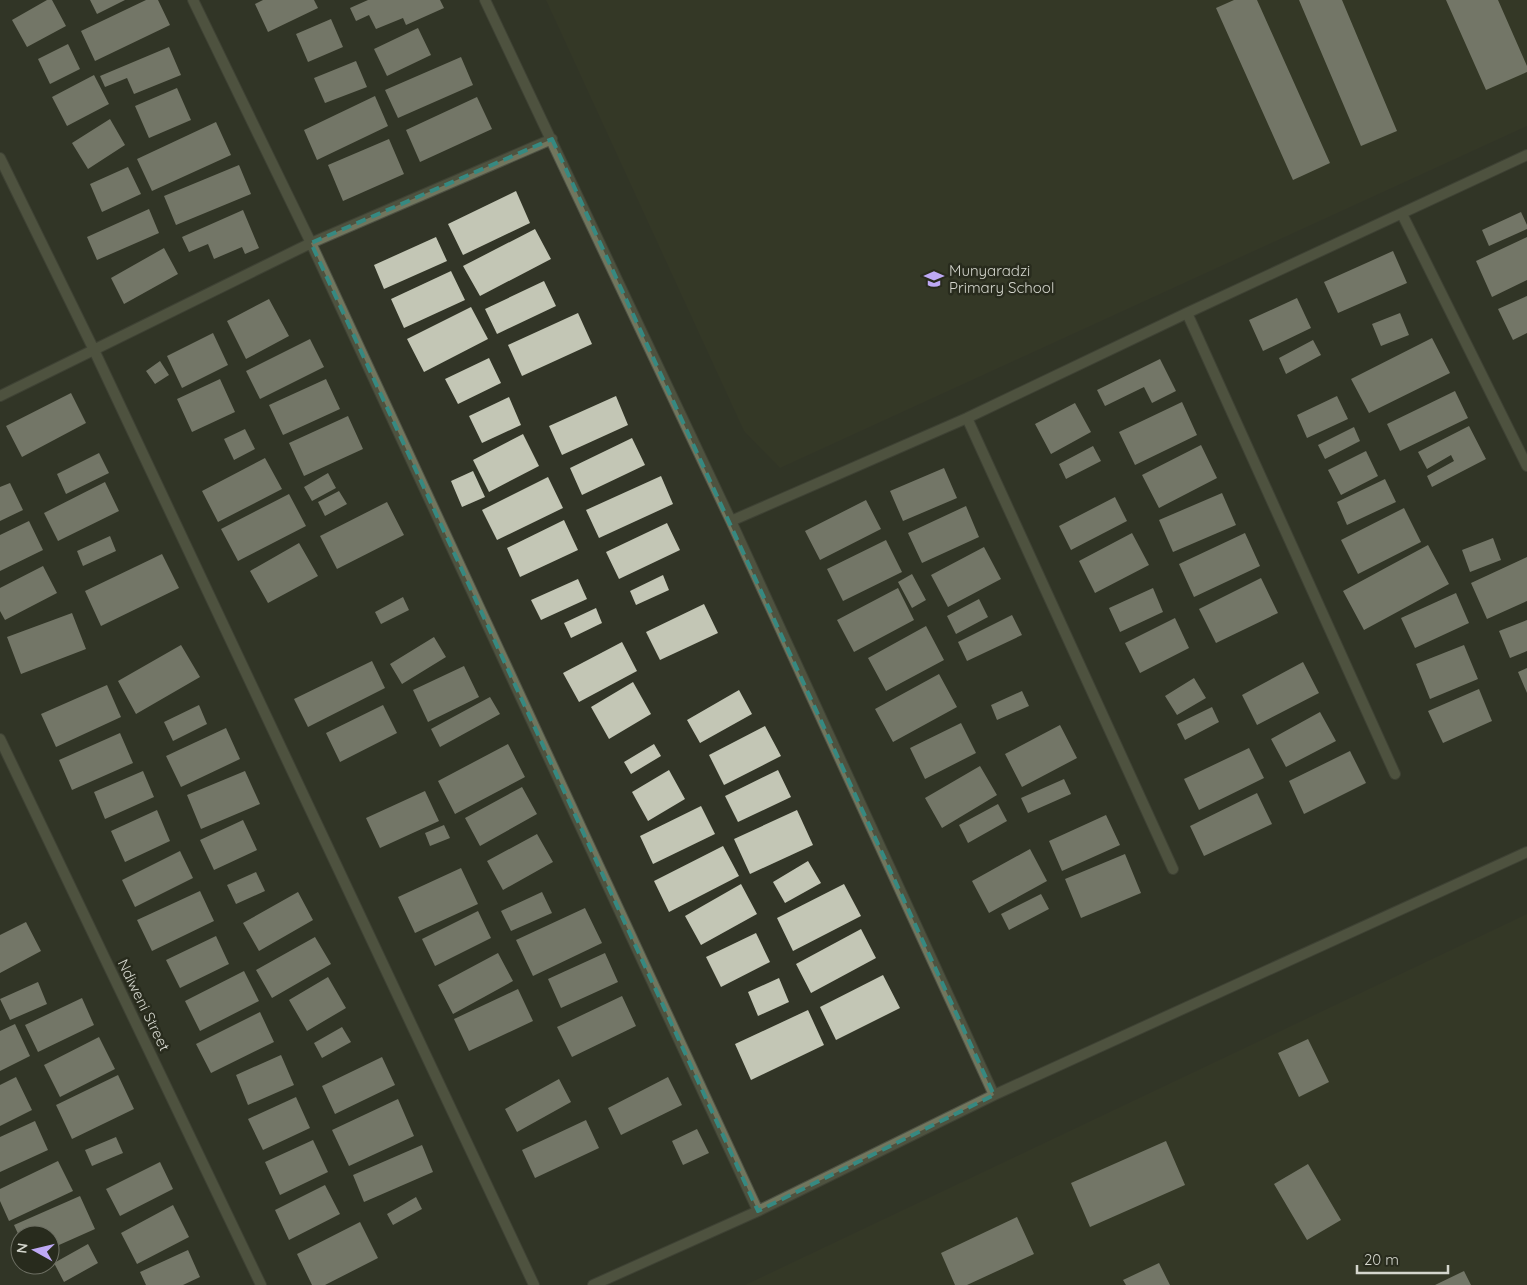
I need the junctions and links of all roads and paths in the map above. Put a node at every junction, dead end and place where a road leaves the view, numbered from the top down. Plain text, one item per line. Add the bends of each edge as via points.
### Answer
1 (193, 0) edge
2 (485, 0) edge
3 (552, 139) junction
4 (1527, 156) edge
5 (0, 158) edge
6 (1402, 214) junction
7 (311, 243) junction
8 (1187, 313) junction
9 (94, 350) junction
10 (0, 396) edge
11 (967, 418) junction
12 (1527, 466) edge
13 (731, 521) junction
14 (0, 738) edge
15 (1395, 774) dead end
16 (1527, 852) edge
17 (1173, 869) dead end
18 (994, 1096) junction
19 (758, 1211) junction
20 (261, 1285) edge
21 (534, 1285) edge
22 (593, 1285) edge

1 - 7 street
2 - 3 street
3 - 7 street
3 - 13 street
4 - 6 street
5 - 9 street
6 - 8 street
6 - 12 street
7 - 9 street
7 - 19 street
8 - 11 street
8 - 15 street
9 - 10 street
9 - 21 street
11 - 13 street
11 - 17 street
13 - 18 street
14 - 20 street, Ndiweni Street
16 - 18 street
18 - 19 street
19 - 22 street

